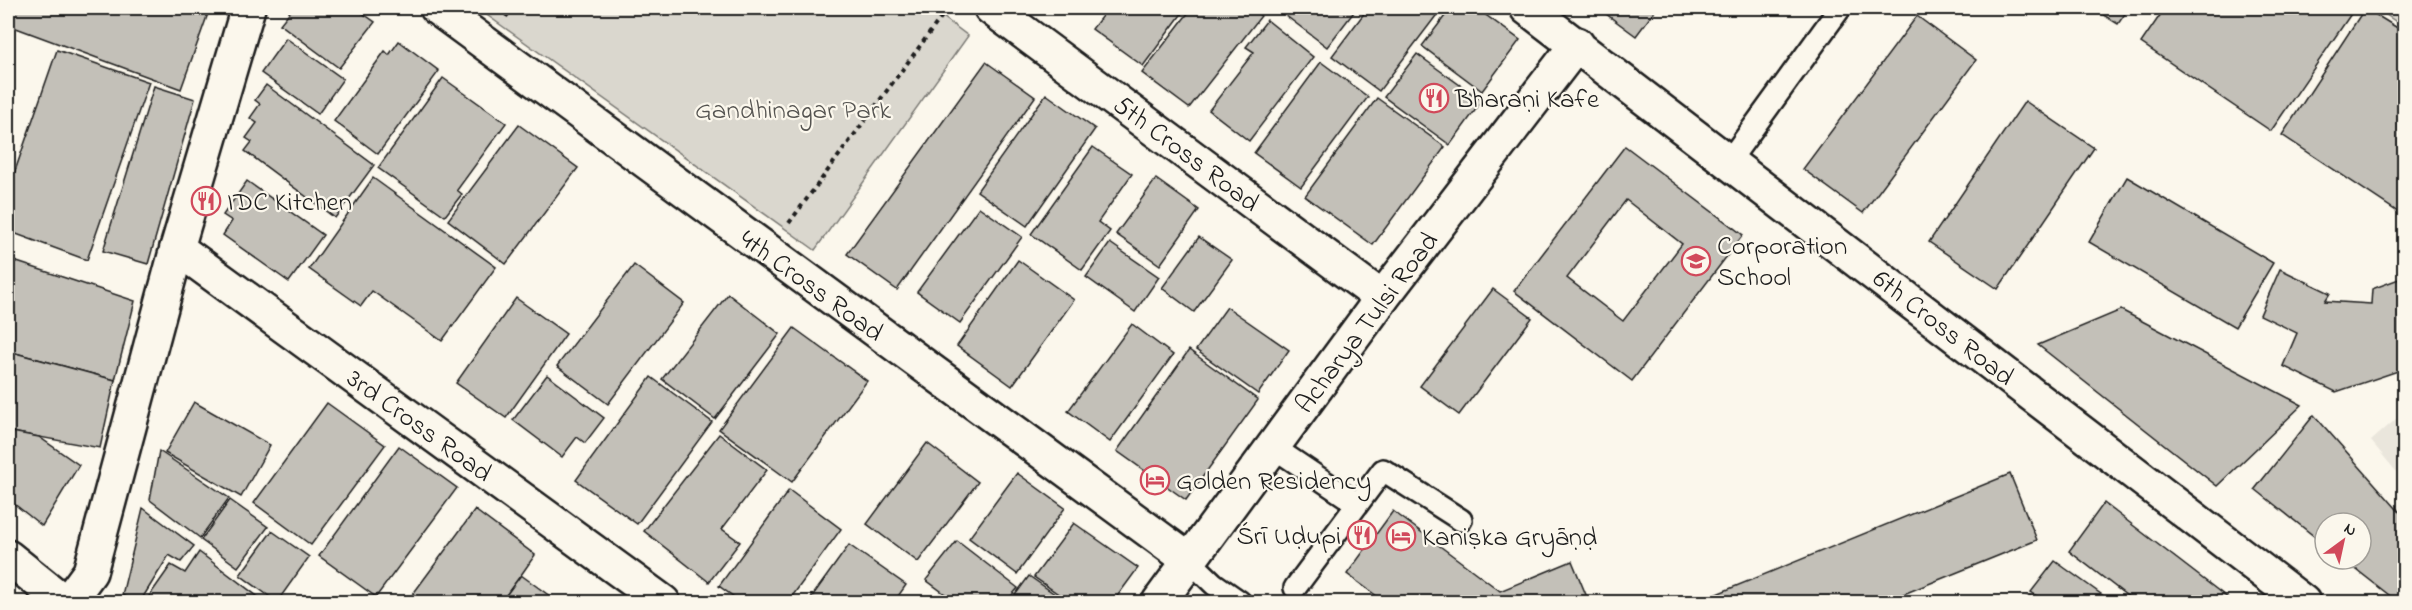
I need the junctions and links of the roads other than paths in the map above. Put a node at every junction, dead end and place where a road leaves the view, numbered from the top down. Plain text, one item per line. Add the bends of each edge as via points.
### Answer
1 (248, 8) edge
2 (437, 8) edge
3 (992, 8) edge
4 (1527, 8) edge
5 (1840, 8) edge
6 (1577, 44) junction
7 (1729, 161) junction
8 (177, 248) junction
9 (1382, 298) junction
10 (1273, 447) junction
11 (1356, 503) junction
12 (1461, 520) dead end
13 (8, 557) edge
14 (1189, 560) junction
15 (1295, 588) dead end
16 (66, 603) edge
17 (663, 603) edge
18 (1159, 603) edge
19 (1240, 603) edge
20 (2303, 603) edge

1 - 8 street
2 - 14 street, 4th Cross Road
3 - 9 street, 5th Cross Road
4 - 6 street, 6th Cross Road
5 - 7 lane
6 - 7 street, 6th Cross Road
6 - 9 street, Acharya Tulsi Road
7 - 20 street, 6th Cross Road
8 - 16 street via 90,572
8 - 17 street, 3rd Cross Road
9 - 10 street, Acharya Tulsi Road
10 - 11 lane
10 - 14 street, Acharya Tulsi Road
11 - 12 lane via 1383,470
11 - 15 lane
13 - 16 street
14 - 18 street, Acharya Tulsi Road
14 - 19 lane

